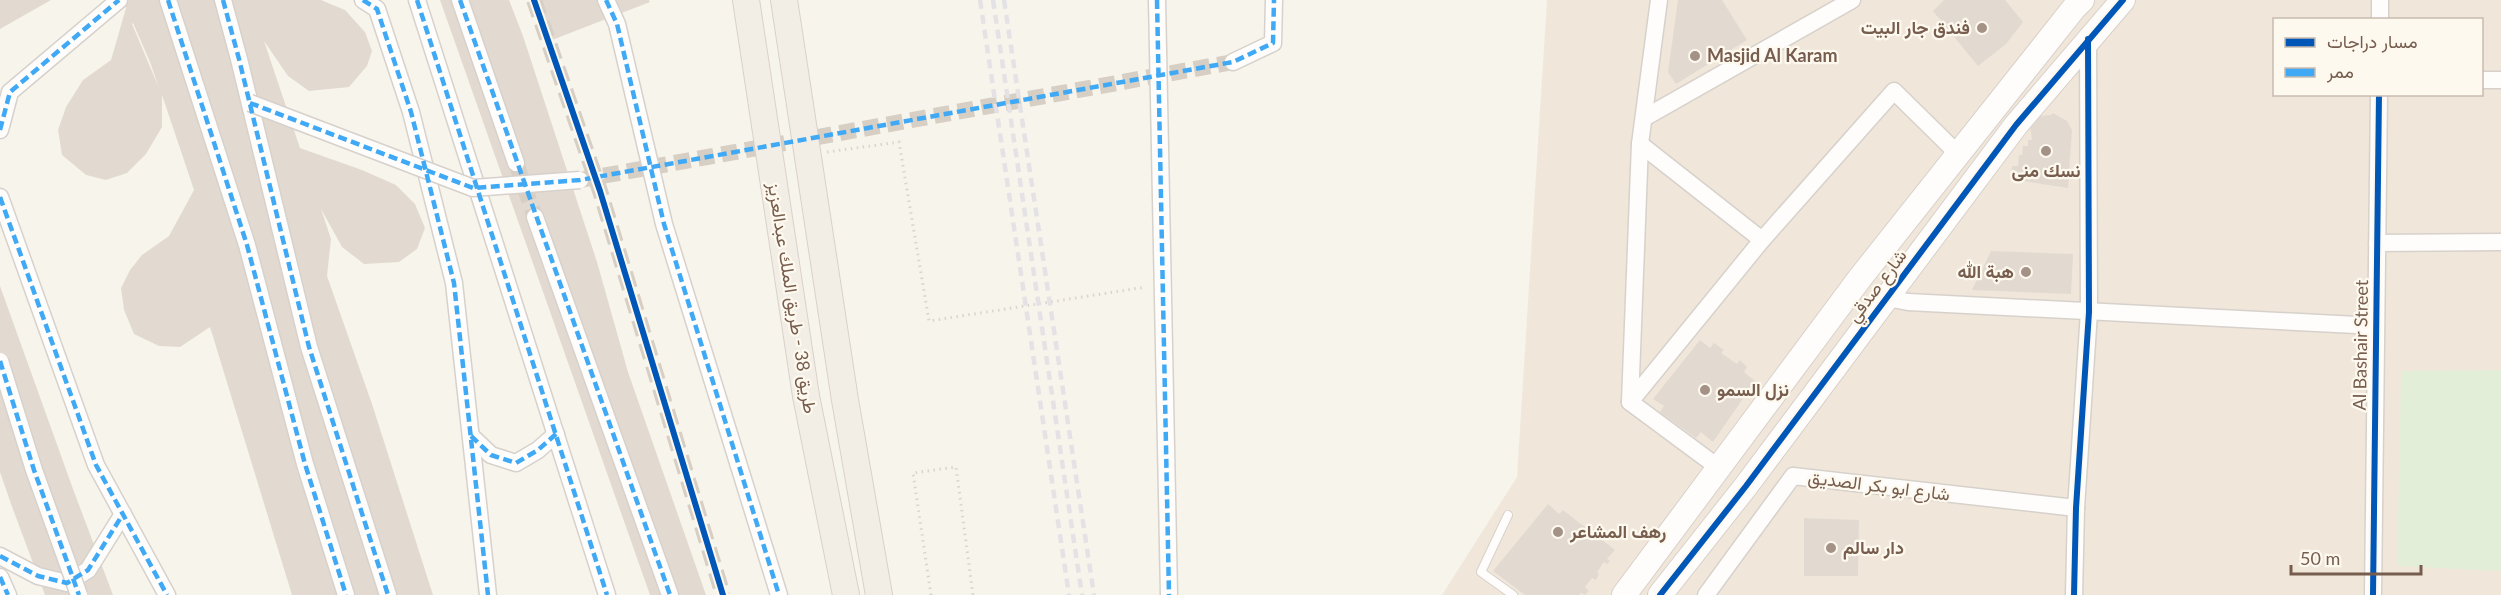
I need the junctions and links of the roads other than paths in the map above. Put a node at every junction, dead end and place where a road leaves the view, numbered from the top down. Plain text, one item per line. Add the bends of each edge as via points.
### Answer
1 (118, 0) edge
2 (168, 0) edge
3 (223, 0) edge
4 (363, 0) edge
5 (417, 0) edge
6 (460, 0) edge
7 (606, 0) edge
8 (746, 0) edge
9 (784, 0) edge
10 (1157, 0) edge
11 (1274, 0) edge
12 (1659, 0) edge
13 (1852, 0) edge
14 (2123, 0) edge
15 (2380, 0) edge
16 (2075, 3) edge
17 (2380, 18) edge
18 (2088, 39) junction
19 (1233, 62) tunnel mouth
20 (2483, 80) edge
21 (2501, 80) edge
22 (2379, 96) edge
23 (250, 103) junction
24 (1644, 118) junction
25 (0, 130) edge
26 (1640, 144) junction
27 (1958, 154) junction
28 (516, 163) tunnel mouth
29 (580, 180) tunnel mouth
30 (2, 208) edge
31 (535, 217) tunnel mouth
32 (1762, 240) junction
33 (2501, 242) edge
34 (2377, 243) junction
35 (1860, 278) junction
36 (1887, 298) junction
37 (2090, 312) junction
38 (2376, 326) junction
39 (0, 361) edge
40 (1630, 402) junction
41 (556, 434) junction
42 (471, 436) junction
43 (1719, 468) junction
44 (1746, 486) junction
45 (2076, 508) junction
46 (123, 514) junction
47 (1508, 515) dead end
48 (0, 556) edge
49 (0, 577) edge
50 (1708, 593) edge
51 (8, 595) edge
52 (79, 595) edge
53 (167, 595) edge
54 (346, 595) edge
55 (388, 595) edge
56 (488, 595) edge
57 (607, 595) edge
58 (670, 595) edge
59 (779, 595) edge
60 (846, 595) edge
61 (879, 595) edge
62 (1168, 595) edge
63 (1513, 595) edge
64 (1623, 595) edge
65 (1660, 595) edge
66 (2074, 595) edge
67 (2373, 595) edge

1 - 25 street via 10,92
2 - 54 street via 247,245 305,464
3 - 23 street
4 - 42 street via 377,9 411,112 454,283
5 - 41 street
6 - 28 street
7 - 59 street via 617,24 664,224
8 - 60 main road, طريق 38 - طريق الملك عبدالعزيز via 807,396
9 - 61 main road, طريق 38 - طريق الملك عبدالعزيز
10 - 62 street
11 - 19 street via 1273,43
12 - 24 street
13 - 24 street
14 - 18 street, شارع صدقي
15 - 17 street
16 - 27 street, شارع صدقي
18 - 36 street, شارع صدقي via 2016,125
18 - 37 street
20 - 21 street
22 - 34 street, Al Bashair Street
23 - 29 street, bridge via 472,188
23 - 55 street via 309,347
24 - 26 street
26 - 32 street
26 - 40 street
27 - 32 street via 1894,91
27 - 35 street, شارع صدقي
30 - 46 street via 96,465
31 - 58 street
32 - 40 street
33 - 34 street
34 - 38 street, Al Bashair Street
35 - 36 street
35 - 43 street, شارع صدقي
36 - 37 street
36 - 44 street, شارع صدقي
37 - 38 street
37 - 45 street
38 - 67 street, Al Bashair Street
39 - 52 street, bridge via 33,470
40 - 43 street
41 - 42 street via 516,463 491,455
41 - 57 street
42 - 56 street
43 - 44 street
43 - 64 street, شارع صدقي
44 - 65 street, شارع صدقي
45 - 50 street, شارع ابو بكر الصديق via 1793,476
45 - 66 street
46 - 48 street via 88,570 67,583 38,576
46 - 53 street
47 - 63 lane via 1481,572
49 - 51 street

